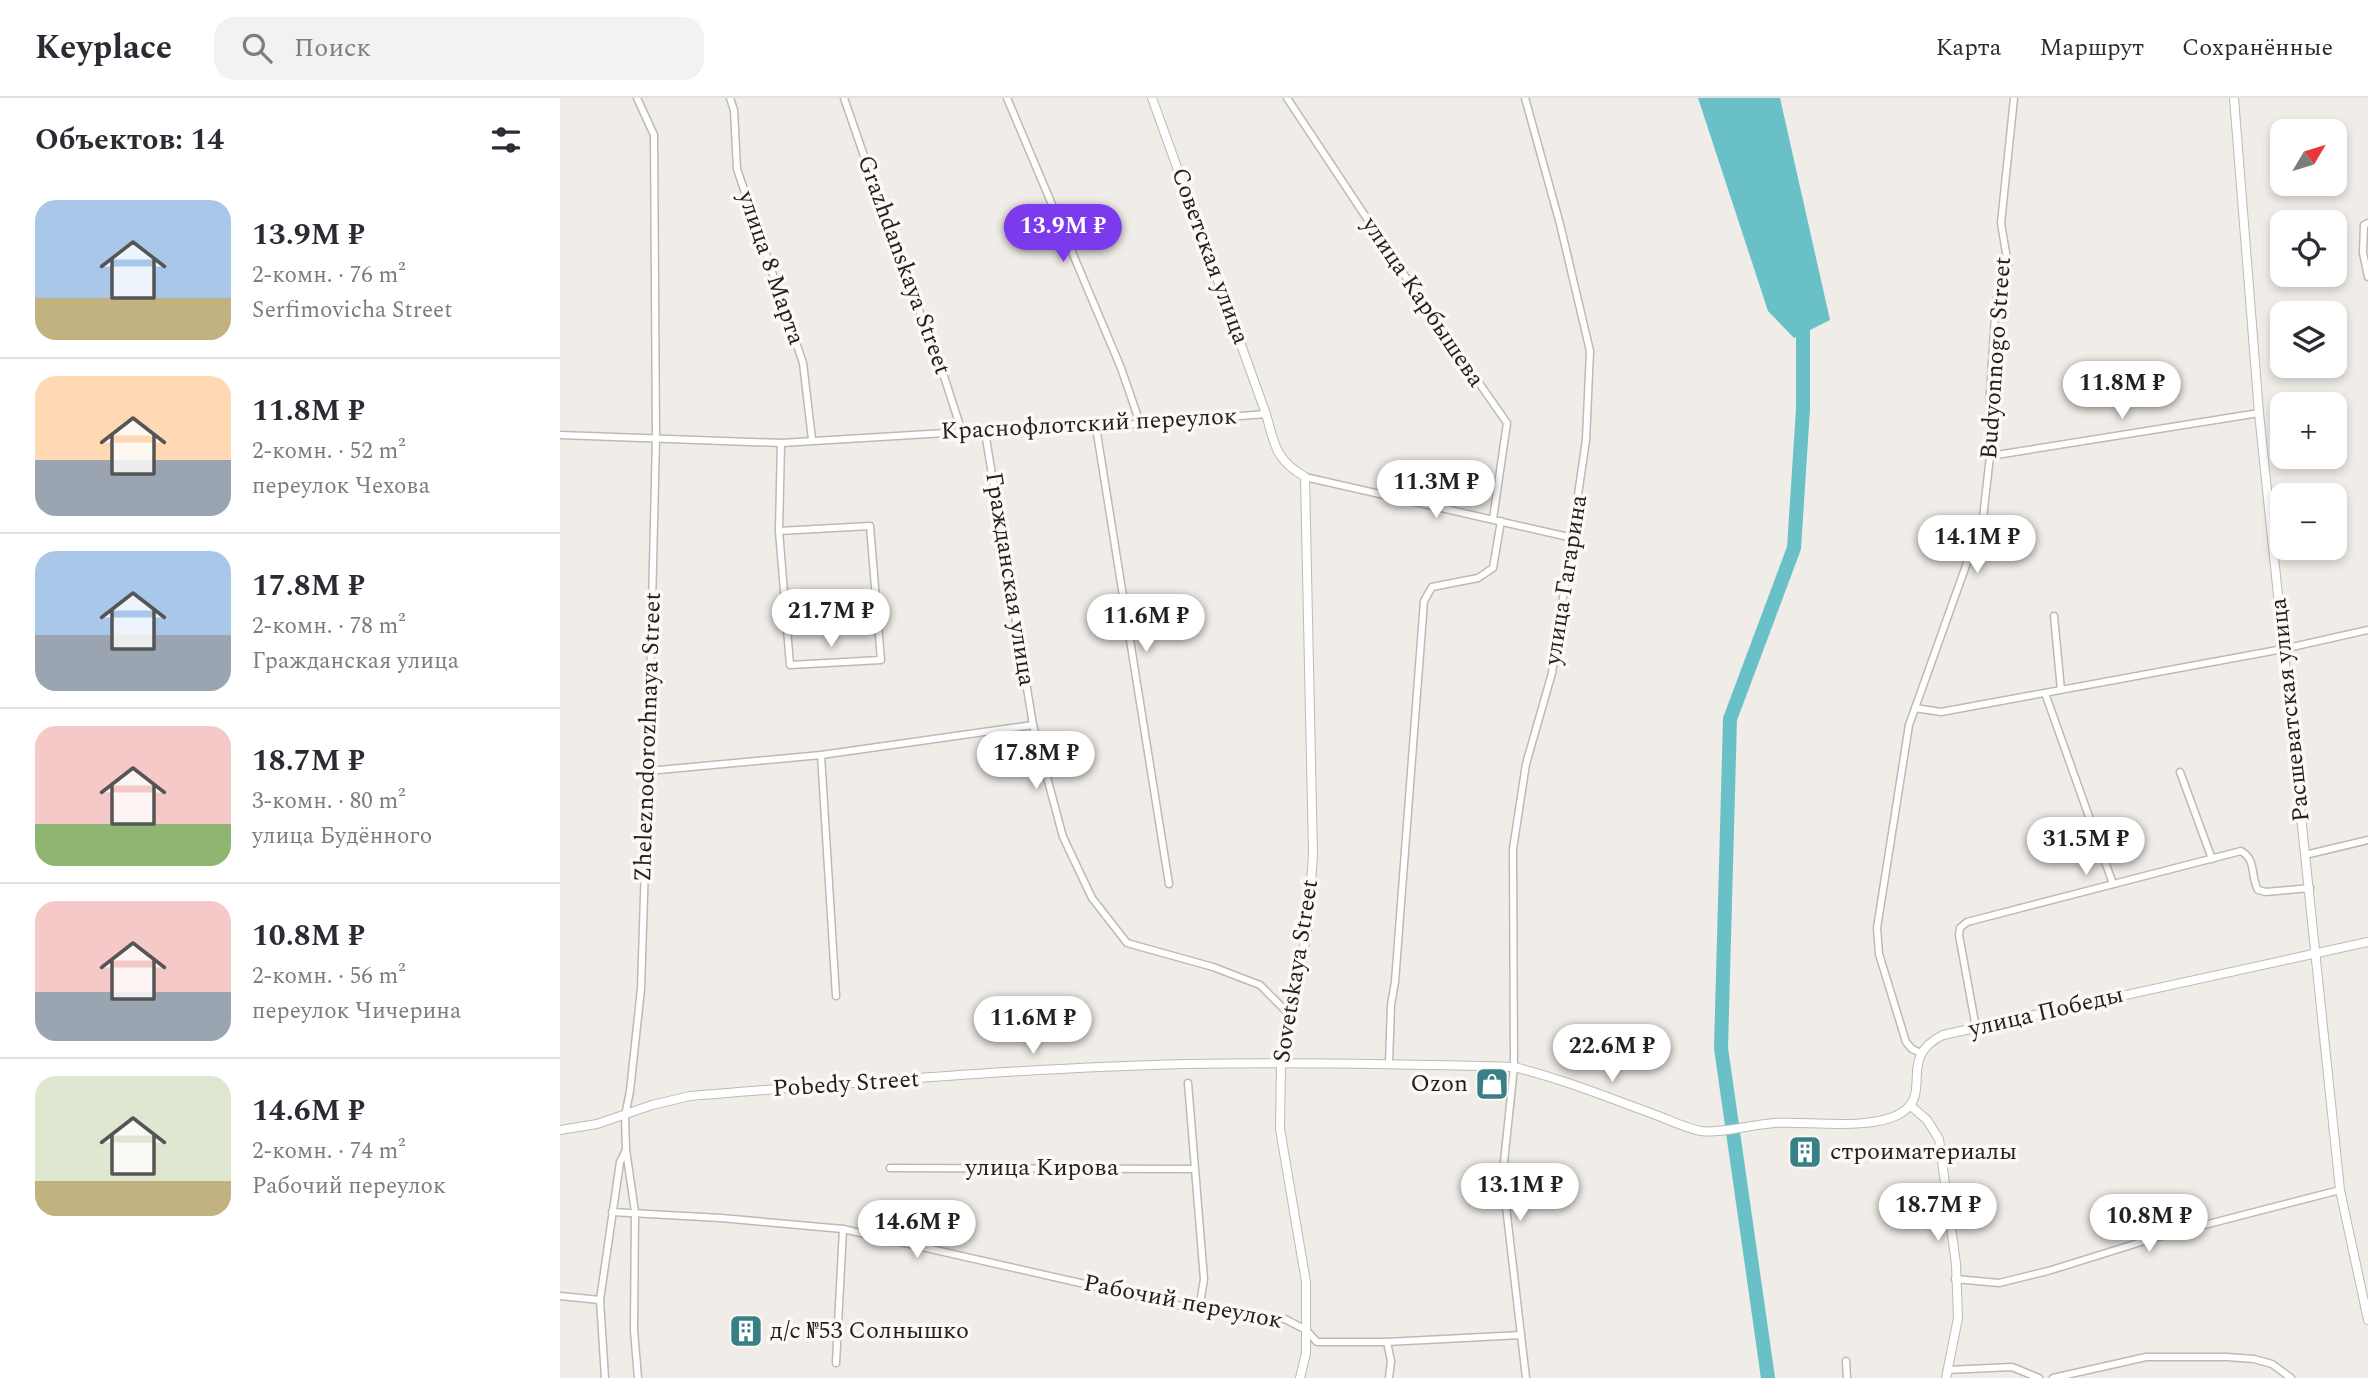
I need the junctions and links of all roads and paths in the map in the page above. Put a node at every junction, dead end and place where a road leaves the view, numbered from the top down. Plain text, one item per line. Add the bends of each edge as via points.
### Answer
1 (637, 98) edge
2 (730, 98) edge
3 (844, 98) edge
4 (1007, 98) edge
5 (1152, 98) edge
6 (1287, 98) edge
7 (1525, 98) edge
8 (2015, 98) edge
9 (2235, 98) edge
10 (2368, 223) edge
11 (2368, 277) edge
12 (2259, 413) junction
13 (1266, 414) junction
14 (1140, 423) junction
15 (1096, 428) junction
16 (962, 432) junction
17 (985, 432) junction
18 (560, 435) edge
19 (656, 439) junction
20 (812, 439) junction
21 (780, 443) junction
22 (1990, 457) junction
23 (1305, 477) junction
24 (1493, 519) junction
25 (1501, 521) junction
26 (779, 531) junction
27 (1573, 538) junction
28 (2054, 616) dead end
29 (2368, 630) edge
30 (2283, 649) junction
31 (2061, 690) junction
32 (2045, 693) junction
33 (1915, 708) junction
34 (1034, 725) junction
35 (821, 755) junction
36 (648, 771) junction
37 (2179, 772) dead end
38 (2368, 840) edge
39 (2305, 855) junction
40 (2213, 859) junction
41 (1169, 884) dead end
42 (2113, 884) junction
43 (2310, 888) junction
44 (2368, 942) edge
45 (2315, 956) junction
46 (835, 996) dead end
47 (1288, 1013) junction
48 (1976, 1028) junction
49 (1920, 1053) junction
50 (1281, 1063) junction
51 (1389, 1063) junction
52 (1514, 1067) junction
53 (1188, 1083) dead end
54 (1911, 1106) junction
55 (625, 1116) junction
56 (560, 1130) edge
57 (626, 1150) junction
58 (890, 1168) dead end
59 (1194, 1169) junction
60 (2340, 1190) junction
61 (612, 1212) junction
62 (635, 1212) junction
63 (843, 1229) junction
64 (1955, 1279) junction
65 (560, 1296) edge
66 (600, 1300) junction
67 (1199, 1310) junction
68 (2368, 1320) edge
69 (1306, 1330) junction
70 (1521, 1335) junction
71 (1387, 1342) junction
72 (1846, 1361) dead end
73 (836, 1363) dead end
74 (1947, 1374) edge
75 (605, 1378) edge
76 (638, 1378) edge
77 (1300, 1378) edge
78 (1389, 1378) edge
79 (1526, 1378) edge
80 (1847, 1378) edge
81 (2039, 1378) edge
82 (2053, 1378) edge
83 (2291, 1378) edge

1 - 19 street, Zheleznodorozhnaya Street via 654,135
2 - 20 street, улица 8 Марта via 737,169 803,363
3 - 16 street, Grazhdanskaya Street
4 - 14 street
5 - 13 street, Советская улица
6 - 24 street, улица Карбышева via 1507,423
7 - 27 street, улица Гагарина via 1590,351 1587,440
8 - 22 street, Budyonnogo Street via 2001,223 2008,265 1996,301
9 - 12 street, Расшеватская улица
10 - 11 street via 2364,225 2363,253
12 - 22 street
12 - 30 street, Расшеватская улица
13 - 14 street, Краснофлотский переулок
13 - 23 street, Краснофлотский переулок via 1282,461
14 - 15 street, Краснофлотский переулок
15 - 17 street, Краснофлотский переулок
15 - 41 street
16 - 17 street, Краснофлотский переулок
16 - 20 street, Краснофлотский переулок
17 - 34 street, Гражданская улица
18 - 19 street, Краснофлотский переулок
19 - 21 street, Краснофлотский переулок
19 - 36 street, Zheleznodorozhnaya Street
20 - 21 street, Краснофлотский переулок
21 - 26 street
22 - 33 street, Budyonnogo Street via 1983,518
23 - 24 street, Краснофлотский переулок
23 - 47 street, Sovetskaya Street via 1313,855 1308,924 1297,990
24 - 25 street, Краснофлотский переулок
25 - 27 street, Краснофлотский переулок
25 - 51 street via 1493,568 1478,578 1432,587 1424,601
26 - 26 street via 870,526 881,660 790,664
27 - 52 street, улица Гагарина via 1552,673 1526,764 1513,849
28 - 31 street
29 - 30 street
30 - 31 street
30 - 39 street, Расшеватская улица
31 - 32 street
32 - 33 street via 1941,712
32 - 42 street
33 - 49 street, Budyonnogo Street via 1877,928 1879,954 1906,1042
34 - 35 street
34 - 47 street, Гражданская улица via 1063,837 1092,898 1127,943 1259,985
35 - 36 street
35 - 46 street
36 - 55 street, Zheleznodorozhnaya Street via 641,989
37 - 40 street
38 - 39 street
39 - 43 street, Расшеватская улица
40 - 42 street
40 - 43 street via 2241,851 2252,863 2258,891
42 - 48 street via 1967,922 1960,928
43 - 45 street, Расшеватская улица
44 - 45 street, улица Победы
45 - 48 street, улица Победы
45 - 60 street, Расшеватская улица
47 - 50 street, Sovetskaya Street
48 - 49 street, улица Победы via 1943,1035
49 - 54 street
50 - 51 street, Pobedy Street
50 - 55 street, Pobedy Street via 1022,1071 690,1096
50 - 69 street, Sovetskaya Street via 1280,1129 1306,1282
51 - 52 street, Pobedy Street
52 - 54 street via 1702,1131 1774,1123 1851,1123 1890,1118
52 - 70 street, улица Гагарина via 1504,1198
53 - 59 street
54 - 64 street via 1940,1139
55 - 56 street, Pobedy Street
55 - 57 street, Zheleznodorozhnaya Street
57 - 61 street
57 - 62 street, Zheleznodorozhnaya Street
58 - 59 street, улица Кирова
59 - 67 street via 1204,1279
60 - 64 street via 1999,1283
60 - 68 street, Расшеватская улица
61 - 62 street, Рабочий переулок
61 - 66 street
62 - 63 street, Рабочий переулок
62 - 76 street, Zheleznodorozhnaya Street
63 - 67 street, Рабочий переулок
63 - 73 street
64 - 74 street via 1958,1318
65 - 66 street
66 - 75 street
67 - 69 street, Рабочий переулок via 1285,1320
69 - 71 street, Рабочий переулок via 1317,1342
69 - 77 street, Sovetskaya Street
70 - 71 street, Рабочий переулок
70 - 79 street, улица Гагарина
71 - 78 street
72 - 80 street
74 - 81 street via 2012,1367
82 - 83 street via 2146,1357 2254,1359 2272,1364

